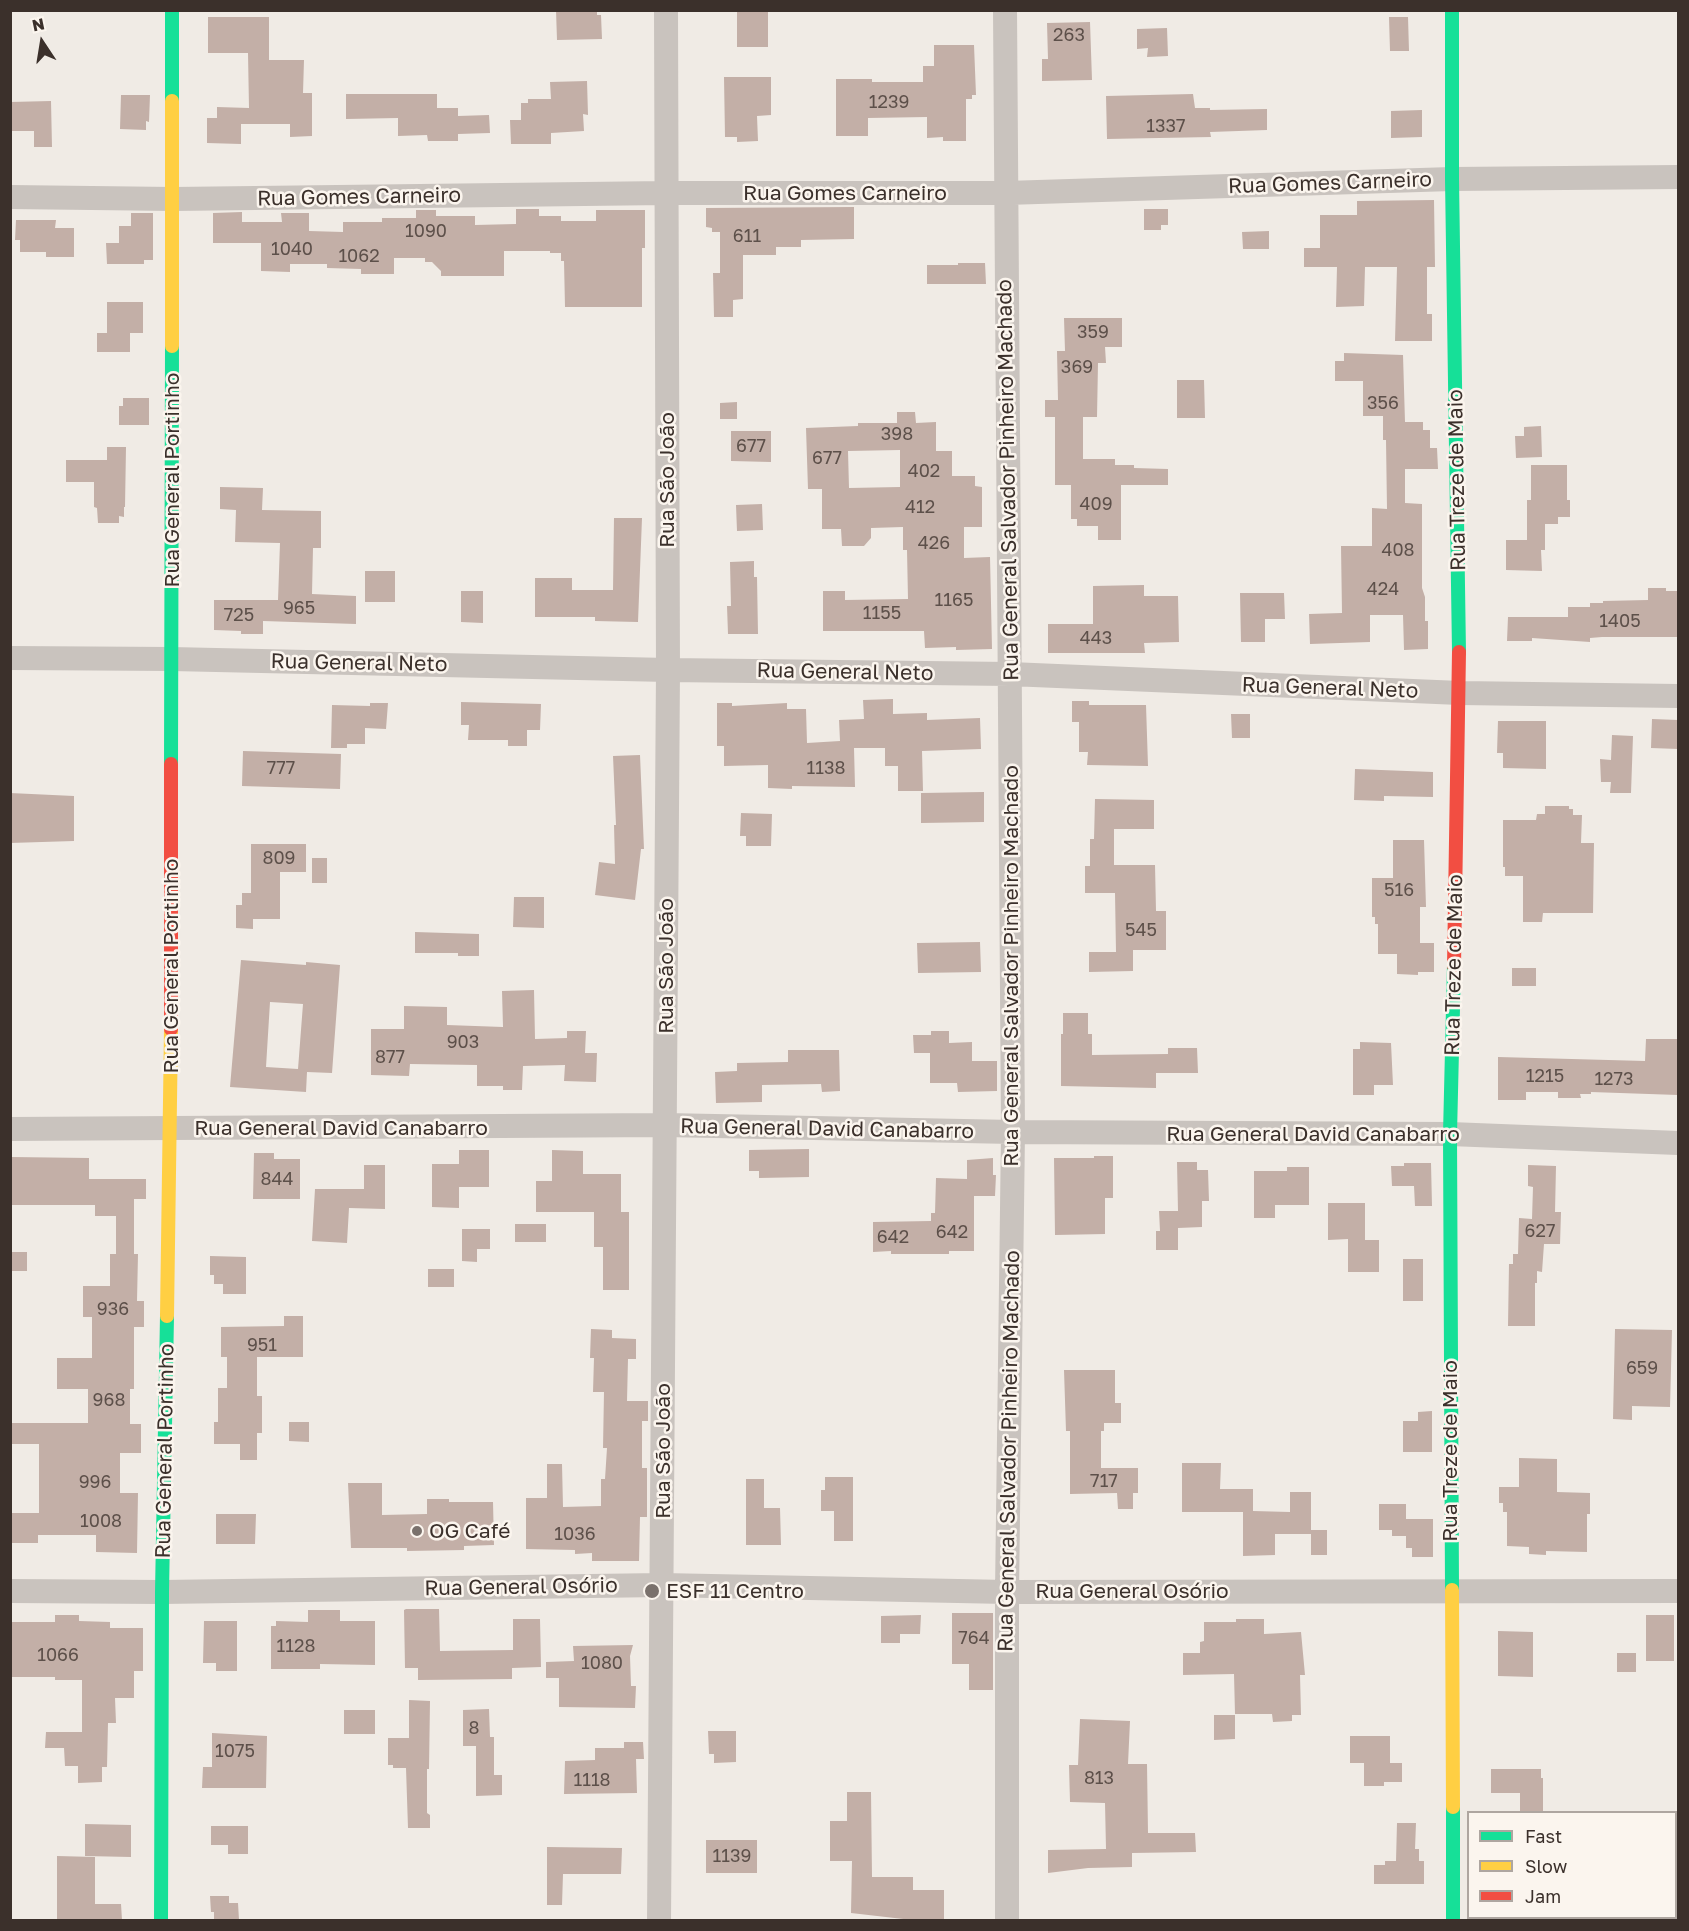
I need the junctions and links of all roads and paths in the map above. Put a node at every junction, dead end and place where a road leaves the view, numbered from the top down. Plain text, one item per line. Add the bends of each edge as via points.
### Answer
1 (172, 10) edge
2 (666, 10) edge
3 (1005, 10) edge
4 (1452, 10) edge
5 (1678, 177) edge
6 (1452, 179) junction
7 (666, 193) junction
8 (1006, 193) junction
9 (10, 198) edge
10 (172, 199) junction
11 (10, 658) edge
12 (171, 659) junction
13 (668, 670) junction
14 (1010, 674) junction
15 (1460, 693) junction
16 (1678, 696) edge
17 (665, 1125) junction
18 (10, 1129) edge
19 (171, 1129) junction
20 (1013, 1132) junction
21 (1450, 1134) junction
22 (1678, 1143) edge
23 (662, 1585) junction
24 (10, 1591) edge
25 (1450, 1591) junction
26 (162, 1592) junction
27 (1007, 1592) junction
28 (1678, 1592) edge
29 (161, 1920) edge
30 (659, 1920) edge
31 (1007, 1920) edge
32 (1453, 1920) edge

1 - 10 street, Rua General Portinho
2 - 7 street, Rua São João
3 - 8 street, Rua General Salvador Pinheiro Machado
4 - 6 street, Rua Treze de Maio
5 - 6 street, Rua Gomes Carneiro
6 - 8 street, Rua Gomes Carneiro
6 - 15 street, Rua Treze de Maio
7 - 8 street, Rua Gomes Carneiro
7 - 10 street, Rua Gomes Carneiro
7 - 13 street, Rua São João
8 - 14 street, Rua General Salvador Pinheiro Machado
9 - 10 street, Rua Gomes Carneiro
10 - 12 street, Rua General Portinho
11 - 12 street, Rua General Neto
12 - 13 street, Rua General Neto
12 - 19 street, Rua General Portinho
13 - 14 street, Rua General Neto
13 - 17 street, Rua São João
14 - 15 street, Rua General Neto
14 - 20 street, Rua General Salvador Pinheiro Machado
15 - 16 street, Rua General Neto
15 - 21 street, Rua Treze de Maio
17 - 19 street, Rua General David Canabarro
17 - 20 street, Rua General David Canabarro
17 - 23 street, Rua São João
18 - 19 street, Rua General David Canabarro
19 - 26 street, Rua General Portinho
20 - 21 street, Rua General David Canabarro
20 - 27 street, Rua General Salvador Pinheiro Machado
21 - 22 street, Rua General David Canabarro
21 - 25 street, Rua Treze de Maio
23 - 26 street, Rua General Osório
23 - 27 street, Rua General Osório
23 - 30 street, Rua São João
24 - 26 street, Rua General Osório
25 - 27 street, Rua General Osório
25 - 28 street, Rua General Osório
25 - 32 street, Rua Treze de Maio
26 - 29 street, Rua General Portinho
27 - 31 street, Rua General Salvador Pinheiro Machado

